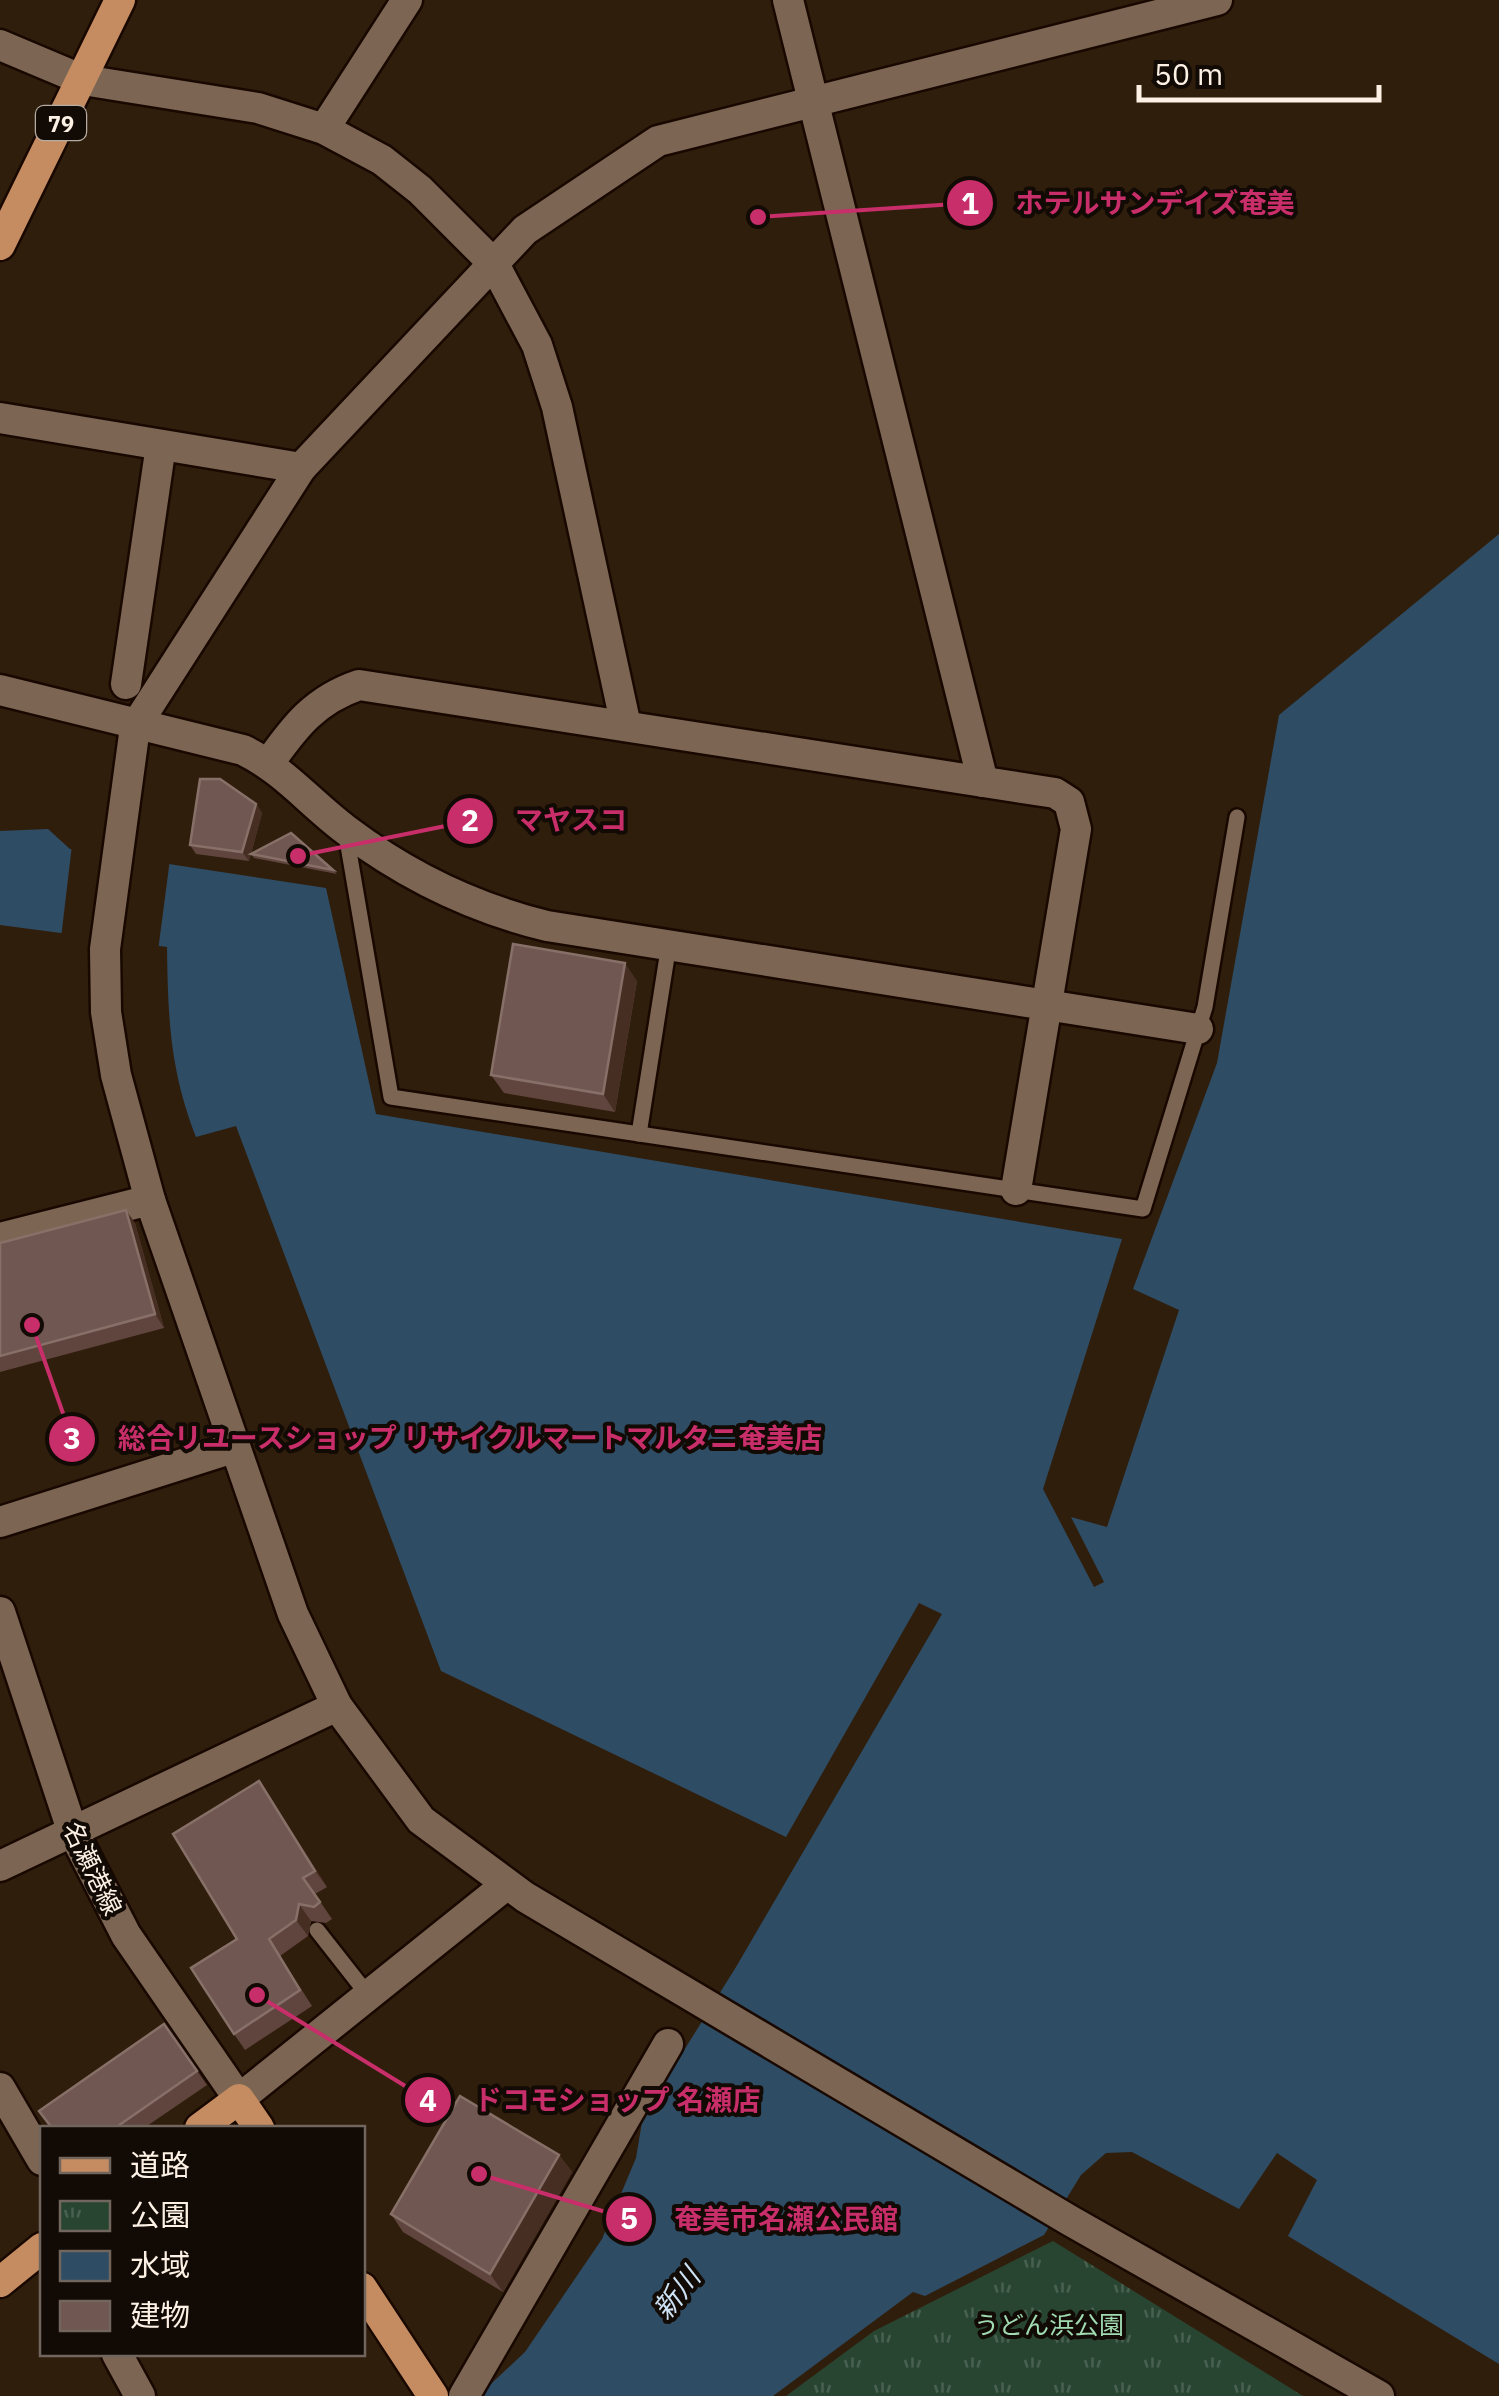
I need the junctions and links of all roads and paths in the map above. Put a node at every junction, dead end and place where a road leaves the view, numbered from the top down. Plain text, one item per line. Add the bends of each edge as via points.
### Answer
1 (120, 0) edge
2 (407, 0) edge
3 (788, 0) edge
4 (1216, 0) edge
5 (0, 45) edge
6 (83, 80) junction
7 (814, 102) junction
8 (324, 129) junction
9 (0, 245) edge
10 (494, 264) junction
11 (0, 418) edge
12 (161, 445) junction
13 (301, 468) junction
14 (126, 684) dead end
15 (0, 690) edge
16 (135, 726) junction
17 (626, 726) junction
18 (269, 763) junction
19 (984, 782) junction
20 (1237, 818) dead end
21 (345, 830) junction
22 (669, 944) junction
23 (1047, 1003) junction
24 (1198, 1029) junction
25 (639, 1134) junction
26 (1016, 1190) junction
27 (150, 1200) junction
28 (0, 1238) edge
29 (234, 1448) junction
30 (0, 1522) edge
31 (0, 1612) edge
32 (337, 1706) junction
33 (72, 1830) junction
34 (0, 1866) edge
35 (506, 1885) junction
36 (317, 1930) edge
37 (368, 1995) junction
38 (668, 2044) dead end
39 (0, 2088) edge
40 (239, 2098) junction
41 (203, 2126) edge
42 (258, 2126) edge
43 (40, 2157) edge
44 (40, 2250) edge
45 (0, 2282) edge
46 (365, 2293) edge
47 (118, 2356) edge
48 (140, 2396) edge
49 (433, 2396) edge
50 (464, 2396) edge
51 (1379, 2396) edge

1 - 6 main road, 79
2 - 8 street
3 - 7 street
4 - 7 street
5 - 6 street
6 - 8 street via 258,108
6 - 9 main road, 79
7 - 10 street via 658,141 525,230
7 - 19 street
8 - 10 street via 420,190
10 - 13 street
10 - 17 street via 536,345 557,407
11 - 12 street
12 - 13 street
12 - 14 street
13 - 16 street
15 - 16 street
16 - 18 street via 212,740
16 - 27 street via 105,949 106,1012
17 - 18 street via 358,685 332,694 300,718
17 - 19 street
18 - 21 street
19 - 23 street via 1055,793 1075,815
20 - 24 lane
21 - 22 street via 442,891 494,913
21 - 25 lane via 391,1097
22 - 23 street
22 - 25 lane
23 - 24 street
23 - 26 street
24 - 26 lane via 1143,1209
25 - 26 lane
27 - 28 street
27 - 29 street
29 - 30 street
29 - 32 street via 293,1614
31 - 33 street, 名瀬港線
32 - 33 street
32 - 35 street via 421,1820
33 - 34 street
33 - 40 street, 名瀬港線 via 126,1935
35 - 37 street
35 - 51 street
36 - 37 lane
37 - 40 street
38 - 50 street
39 - 43 street
40 - 41 main road
40 - 42 main road
44 - 45 main road
46 - 49 main road
47 - 48 street

